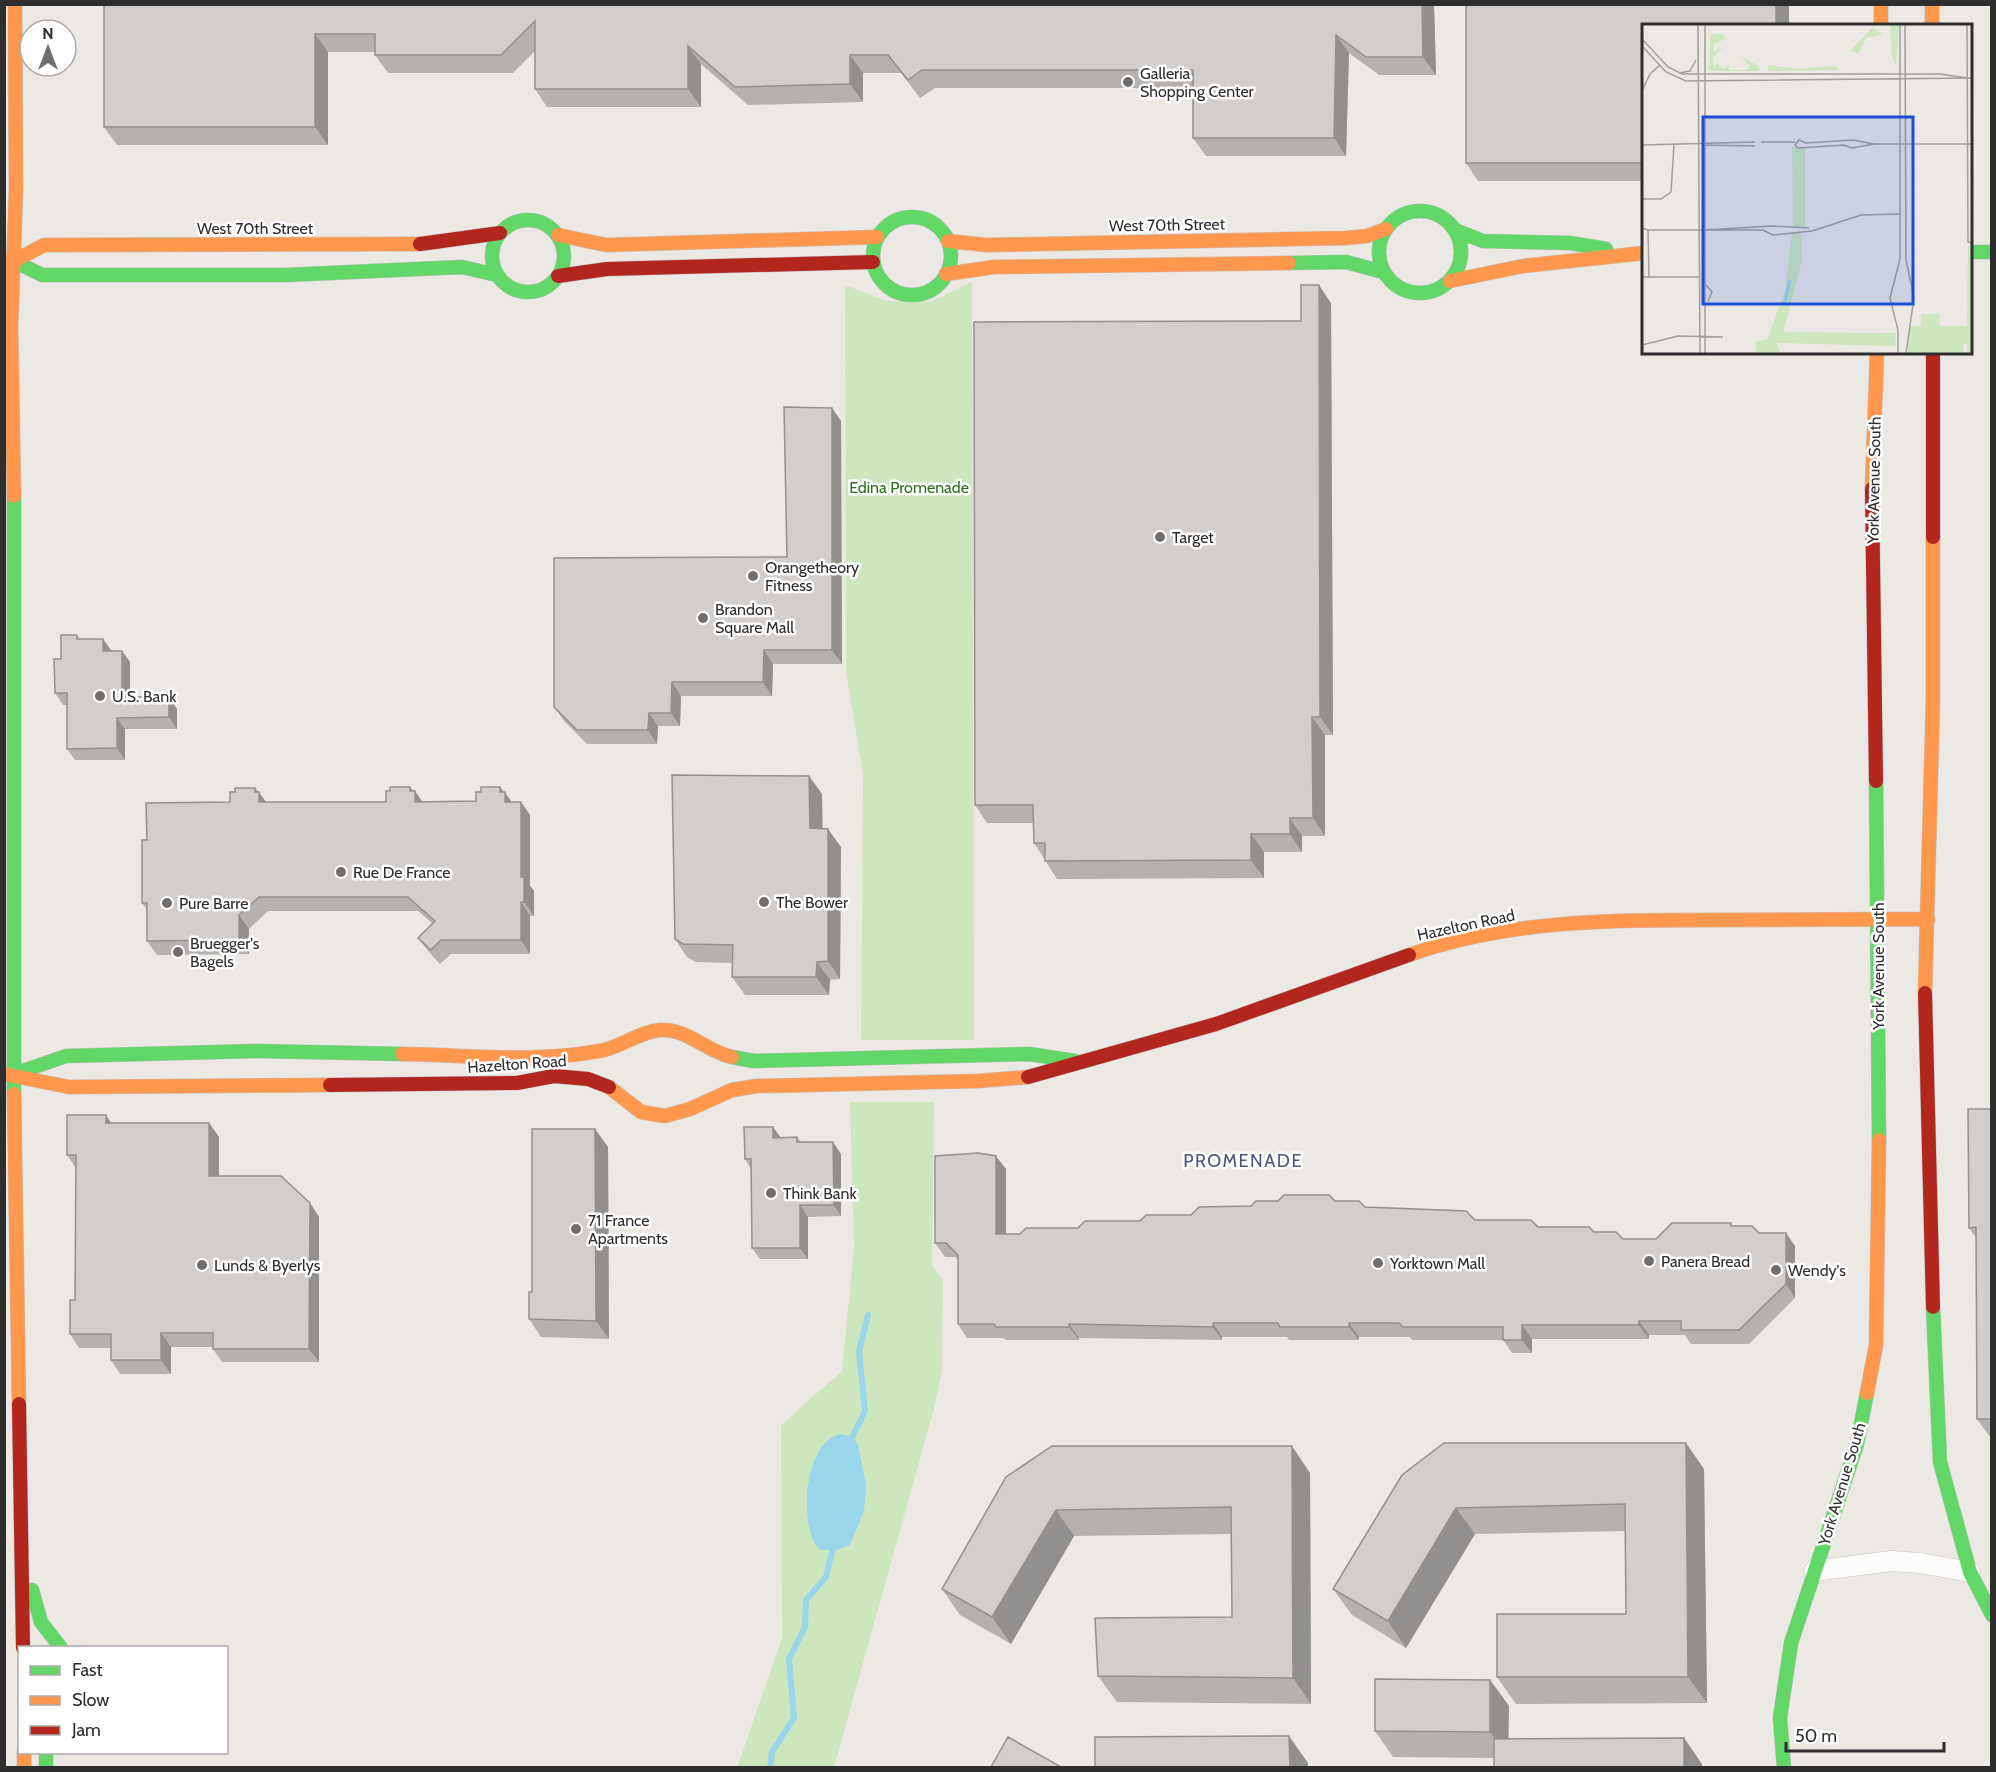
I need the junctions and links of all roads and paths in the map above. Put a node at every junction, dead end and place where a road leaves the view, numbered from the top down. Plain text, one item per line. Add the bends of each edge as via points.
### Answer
1 (15, 4) edge
2 (1881, 4) edge
3 (1932, 4) edge
4 (1881, 24) edge
5 (1932, 24) edge
6 (1386, 229) junction
7 (1455, 230) junction
8 (500, 233) junction
9 (558, 235) junction
10 (878, 237) junction
11 (948, 240) junction
12 (1972, 252) edge
13 (1992, 252) edge
14 (1638, 253) edge
15 (9, 261) edge
16 (873, 262) junction
17 (1383, 272) junction
18 (946, 274) junction
19 (497, 275) junction
20 (558, 276) junction
21 (1450, 281) junction
22 (1877, 354) edge
23 (1933, 354) edge
24 (1879, 919) junction
25 (1928, 919) junction
26 (627, 1042) junction
27 (703, 1045) junction
28 (1077, 1062) junction
29 (712, 1065) dead end
30 (9, 1074) edge
31 (712, 1084) dead end
32 (624, 1099) junction
33 (700, 1104) junction
34 (22, 1546) junction
35 (1814, 1571) junction
36 (1971, 1572) junction
37 (1992, 1615) edge
38 (23, 1646) edge
39 (60, 1646) edge
40 (1784, 1767) edge

1 - 15 street
2 - 4 street
3 - 5 street
6 - 7 street via 1394,220 1416,211 1438,215
6 - 11 street, West 70th Street via 1347,238 986,245
6 - 17 street via 1379,245
7 - 14 street via 1483,241 1570,243
7 - 21 street via 1461,256
8 - 9 street via 508,225 529,220 550,227
8 - 15 street, West 70th Street via 431,244 44,245
8 - 19 street via 492,253
9 - 10 street via 606,245
9 - 20 street via 564,256
10 - 11 street via 894,221 913,217 933,223
10 - 16 street
11 - 18 street via 950,264
12 - 13 street
14 - 21 street via 1523,266
15 - 19 street via 42,275 285,275 462,267
15 - 30 street via 14,434
16 - 18 street via 884,284 906,294 929,291
16 - 20 street via 607,269
17 - 18 street via 1346,262 994,267
17 - 21 street via 1393,284 1412,293 1432,292
19 - 20 street via 514,289 526,292 539,290
22 - 24 street, York Avenue South via 1871,529
23 - 25 street via 1933,698
24 - 25 street, Hazelton Road
24 - 28 street, Hazelton Road via 1644,920 1572,923 1502,932 1432,947 1208,1027
24 - 35 street, York Avenue South via 1876,1345 1857,1444
25 - 36 street via 1928,1111 1940,1462
26 - 27 street, Hazelton Road via 661,1030 684,1034
26 - 30 street, Hazelton Road via 584,1054 551,1057 257,1051 66,1056
26 - 32 street via 619,1053 616,1069
27 - 28 street, Hazelton Road via 723,1055 754,1061 1029,1054
27 - 29 street
28 - 33 street, Hazelton Road via 1035,1077 757,1086 732,1090
30 - 32 street, Hazelton Road via 69,1087 517,1083 571,1076 606,1085
30 - 34 street
31 - 33 street
32 - 33 street, Hazelton Road via 641,1112 665,1116
34 - 38 street
34 - 39 street via 39,1619 48,1637
35 - 36 street, York Avenue South via 1890,1561
35 - 40 street, York Avenue South via 1791,1643 1780,1718
36 - 37 street

